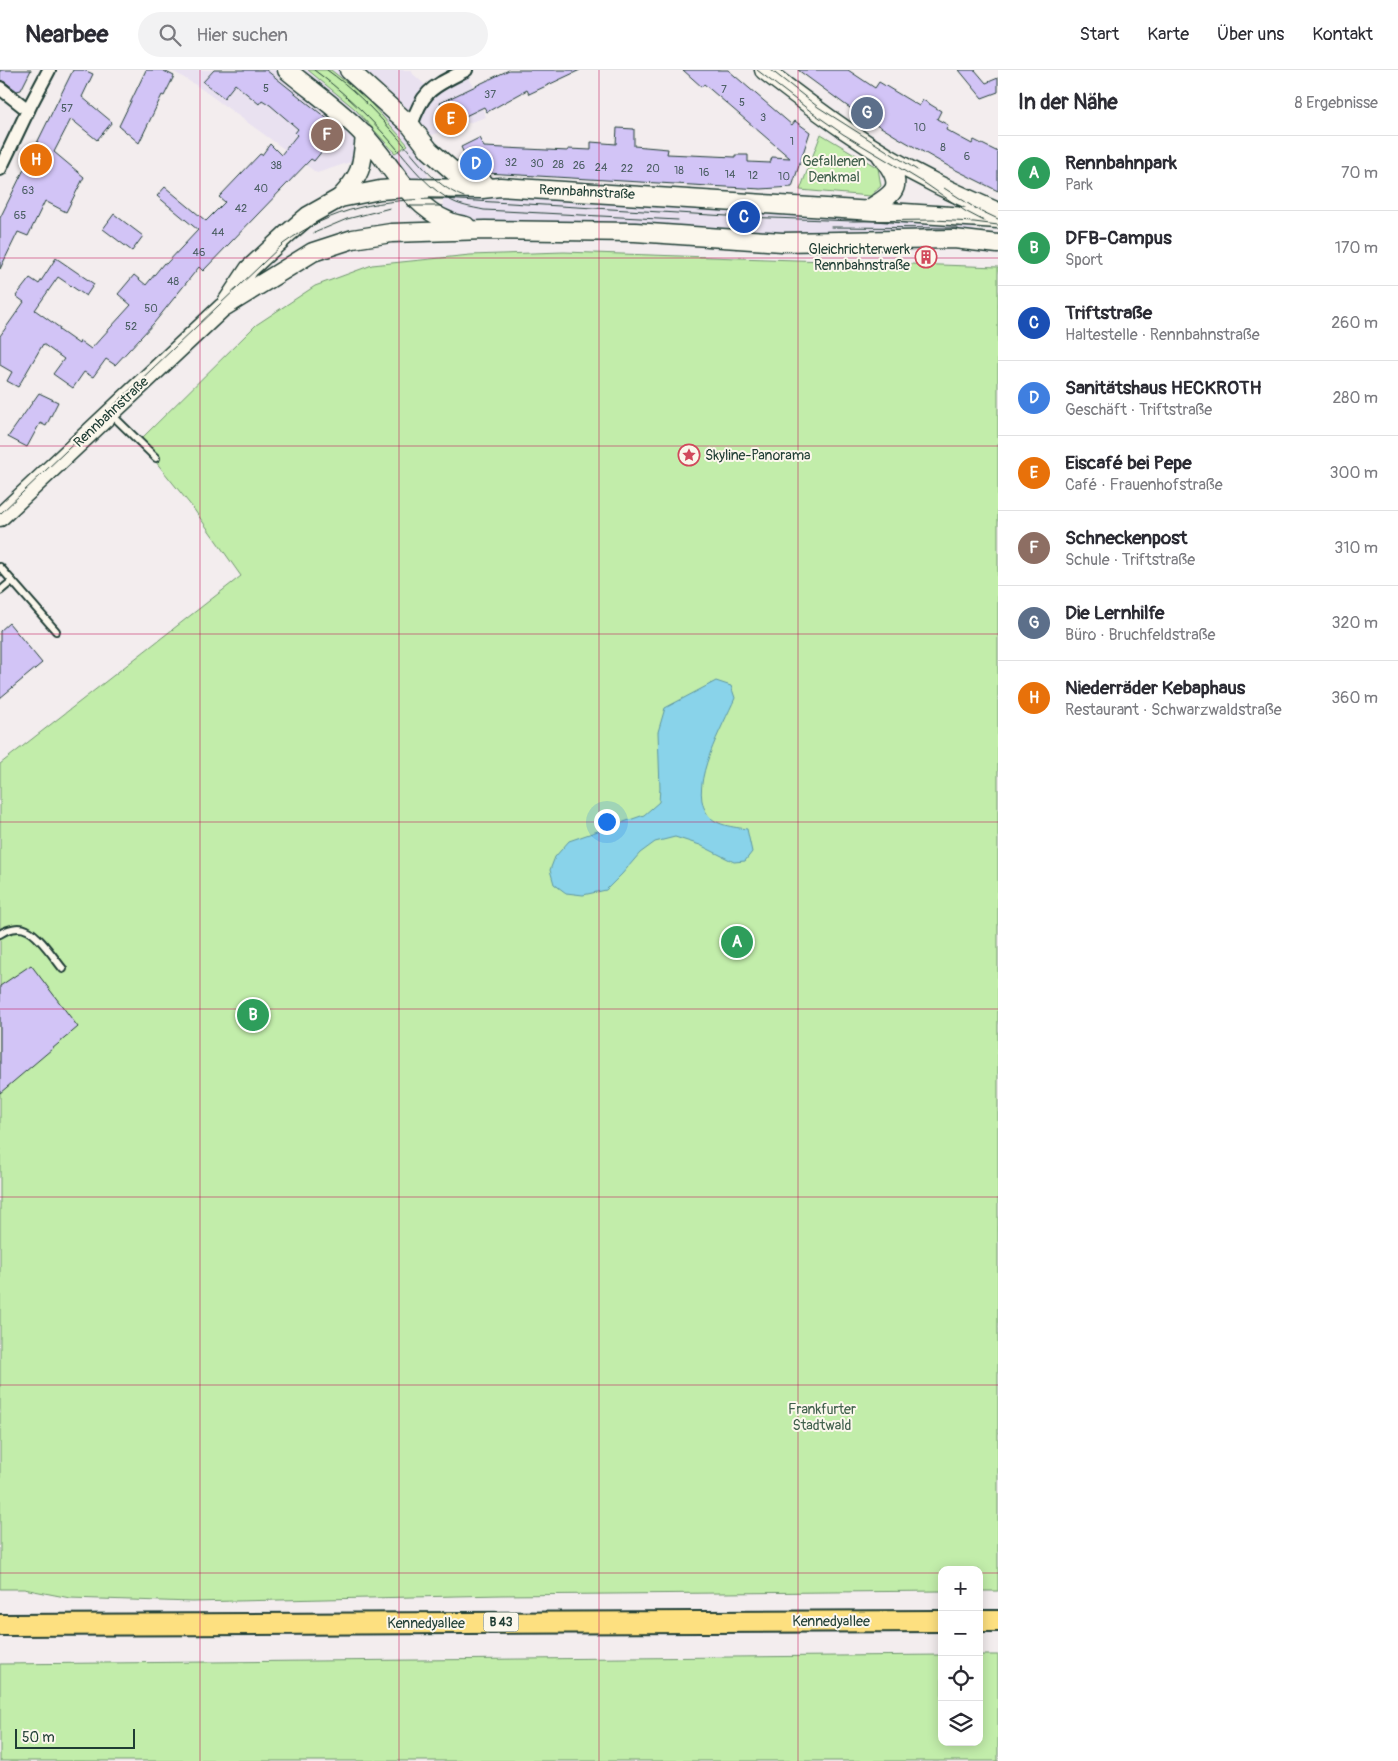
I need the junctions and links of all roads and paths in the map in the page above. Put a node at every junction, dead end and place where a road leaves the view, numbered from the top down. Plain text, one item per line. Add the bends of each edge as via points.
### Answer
1 (49, 70) edge
2 (287, 70) edge
3 (349, 70) edge
4 (466, 70) edge
5 (764, 70) edge
6 (0, 88) edge
7 (28, 110) junction
8 (411, 126) junction
9 (365, 135) junction
10 (429, 150) junction
11 (878, 151) junction
12 (0, 169) edge
13 (928, 180) junction
14 (500, 187) junction
15 (406, 188) junction
16 (437, 188) junction
17 (340, 198) junction
18 (428, 210) junction
19 (868, 210) junction
20 (998, 212) edge
21 (972, 217) junction
22 (998, 219) edge
23 (479, 230) junction
24 (391, 233) junction
25 (998, 238) edge
26 (998, 244) edge
27 (222, 308) junction
28 (110, 413) junction
29 (156, 458) dead end
30 (0, 517) edge
31 (0, 567) edge
32 (12, 581) junction
33 (0, 591) edge
34 (56, 631) dead end
35 (0, 934) edge
36 (63, 969) dead end
37 (998, 1620) edge
38 (938, 1621) edge
39 (983, 1621) edge
40 (0, 1625) edge

1 - 7 street
2 - 9 main road
3 - 8 main road
4 - 8 street via 432,88 418,105
5 - 11 main road via 817,112
6 - 7 street
7 - 12 street
8 - 10 main road
9 - 15 main road
9 - 17 main road via 362,165 355,182
10 - 14 main road via 469,181
10 - 16 main road via 436,166
11 - 13 main road
11 - 19 main road via 896,177 896,187 888,198
13 - 20 main road
13 - 21 main road
14 - 16 main road, Rennbahnstraße
14 - 19 main road, Rennbahnstraße
15 - 16 main road, Rennbahnstraße
15 - 17 main road, Rennbahnstraße
15 - 18 main road
16 - 18 main road
17 - 27 main road, Rennbahnstraße via 308,216 249,269
18 - 23 main road via 448,221
18 - 24 main road via 412,226
19 - 21 main road, Rennbahnstraße
21 - 22 main road, Rennbahnstraße
21 - 25 main road
23 - 24 main road, Rennbahnstraße
23 - 26 main road, Rennbahnstraße via 635,232 782,242 954,239
24 - 27 main road, Rennbahnstraße via 354,239 313,252
27 - 28 main road, Rennbahnstraße
28 - 29 lane
28 - 30 main road, Rennbahnstraße
31 - 32 lane
32 - 33 lane
32 - 34 lane
35 - 36 lane via 17,928 27,930
37 - 39 main road
38 - 40 main road, Kennedyallee / B 43

